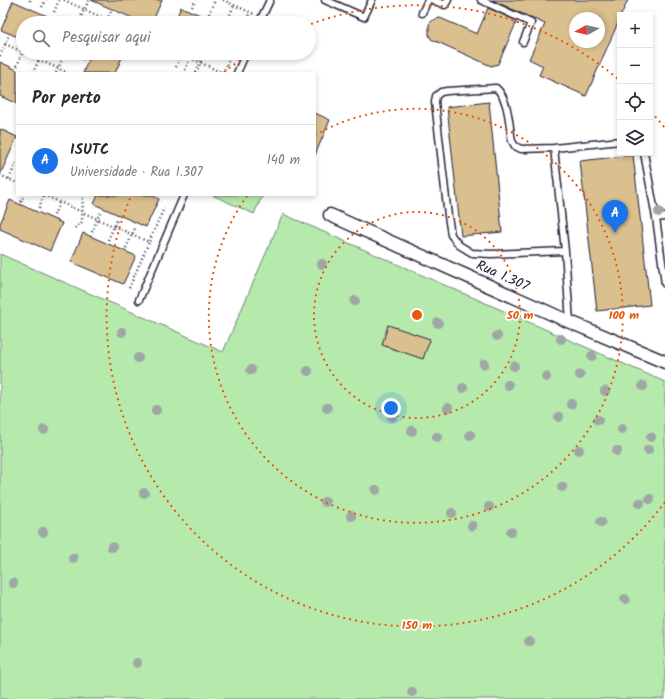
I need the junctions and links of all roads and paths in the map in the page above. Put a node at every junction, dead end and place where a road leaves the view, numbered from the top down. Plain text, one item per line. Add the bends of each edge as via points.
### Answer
1 (46, 0) edge
2 (59, 0) edge
3 (64, 0) edge
4 (89, 0) edge
5 (196, 0) edge
6 (216, 0) edge
7 (223, 0) edge
8 (270, 0) edge
9 (325, 0) edge
10 (372, 0) edge
11 (428, 0) edge
12 (433, 0) edge
13 (448, 0) edge
14 (481, 0) edge
15 (234, 5) junction
16 (42, 7) dead end
17 (192, 7) dead end
18 (84, 10) junction
19 (111, 11) dead end
20 (54, 12) dead end
21 (250, 12) junction
22 (422, 13) dead end
23 (209, 14) dead end
24 (81, 16) edge
25 (98, 16) edge
26 (109, 16) edge
27 (229, 16) edge
28 (248, 16) edge
29 (256, 16) edge
30 (263, 16) edge
31 (9, 36) dead end
32 (523, 42) dead end
33 (5, 44) junction
34 (16, 49) edge
35 (0, 56) edge
36 (19, 60) edge
37 (39, 60) joint
38 (62, 60) edge
39 (178, 60) edge
40 (189, 60) edge
41 (194, 60) edge
42 (201, 60) edge
43 (229, 60) edge
44 (243, 60) edge
45 (200, 63) junction
46 (16, 66) dead end
47 (176, 67) dead end
48 (58, 68) junction
49 (185, 70) dead end
50 (33, 72) edge
51 (56, 72) edge
52 (66, 72) edge
53 (196, 72) edge
54 (221, 72) edge
55 (223, 72) edge
56 (237, 72) edge
57 (617, 141) edge
58 (554, 148) junction
59 (645, 156) edge
60 (16, 163) edge
61 (0, 175) edge
62 (9, 179) junction
63 (16, 182) edge
64 (24, 196) edge
65 (44, 196) edge
66 (46, 196) edge
67 (83, 196) edge
68 (184, 196) edge
69 (21, 202) dead end
70 (59, 202) junction
71 (39, 208) dead end
72 (164, 208) dead end
73 (83, 212) junction
74 (100, 213) dead end
75 (54, 215) dead end
76 (330, 215) dead end
77 (665, 217) edge
78 (656, 218) junction
79 (97, 219) junction
80 (117, 220) dead end
81 (114, 226) junction
82 (75, 228) dead end
83 (135, 228) dead end
84 (92, 232) dead end
85 (132, 234) junction
86 (108, 240) dead end
87 (149, 242) junction
88 (126, 248) dead end
89 (565, 250) junction
90 (665, 284) edge
91 (129, 288) dead end
92 (139, 300) dead end
93 (570, 322) junction
94 (665, 362) edge

1 - 16 path
2 - 20 path
3 - 18 path
4 - 18 path
5 - 17 path
6 - 23 path
7 - 15 path
8 - 30 lane
9 - 10 lane via 364,17
11 - 22 lane
12 - 13 lane via 445,5
14 - 32 lane via 531,23
15 - 21 path
15 - 27 path
18 - 24 path
18 - 25 path
19 - 26 path
21 - 28 path
21 - 29 path
31 - 33 path
33 - 34 path
33 - 35 path
36 - 46 path
37 - 48 path
37 - 50 path
38 - 48 path
39 - 47 path
40 - 49 path
41 - 45 path
42 - 45 path
43 - 55 path
44 - 56 lane
45 - 53 path
45 - 54 path
48 - 51 path
48 - 52 path
57 - 58 lane
58 - 89 lane
58 - 89 lane via 521,149 516,146 512,141 505,98 496,88 447,91 436,96 448,216 452,234 459,245 472,253 492,254
59 - 78 lane
60 - 62 path
61 - 62 path
62 - 63 path
64 - 69 path
65 - 71 path
66 - 70 path
67 - 73 path
68 - 92 lane
70 - 73 path
70 - 75 path
72 - 87 path
73 - 79 path
73 - 82 path via 82,222
74 - 79 path
76 - 93 street, Rua 1.307
77 - 78 lane
78 - 90 lane
79 - 81 path
79 - 84 path
80 - 81 path
81 - 85 path
81 - 86 path
83 - 85 path
85 - 87 path
85 - 88 path
87 - 91 path
89 - 93 lane
93 - 94 street, Rua 1.307

